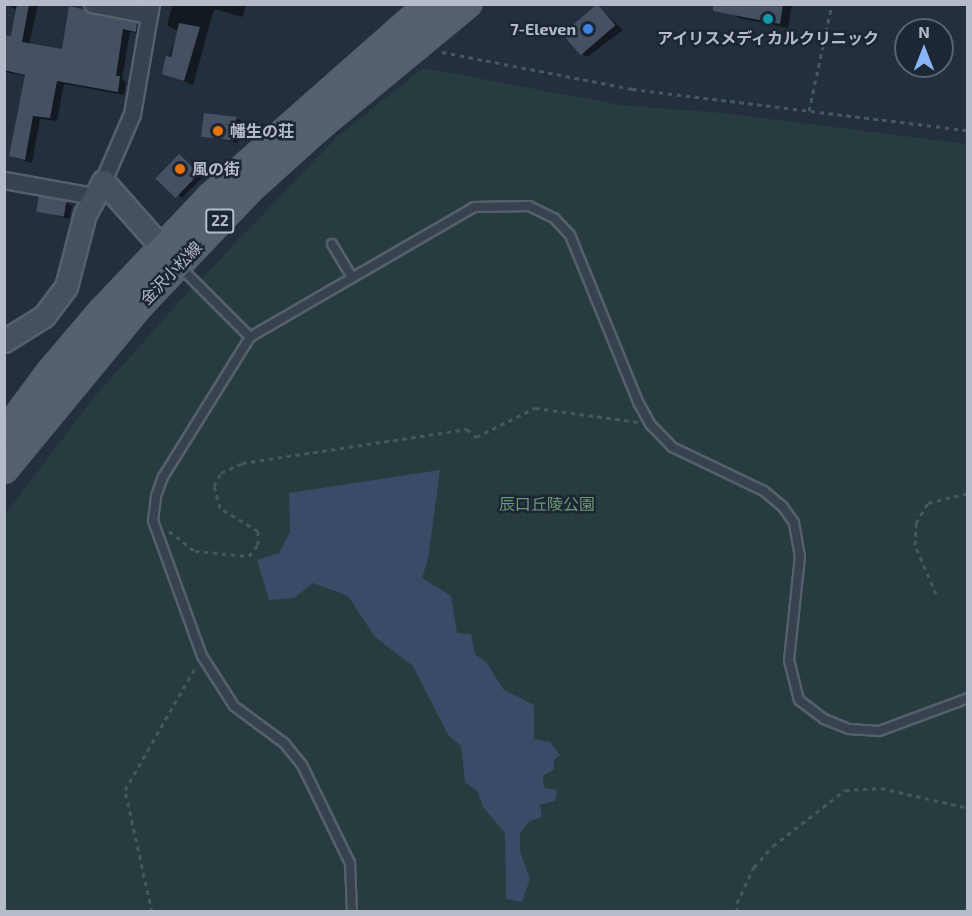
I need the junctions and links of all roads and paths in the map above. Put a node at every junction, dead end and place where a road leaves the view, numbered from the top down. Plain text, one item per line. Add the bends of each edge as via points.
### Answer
1 (92, 4) edge
2 (429, 4) edge
3 (468, 4) edge
4 (832, 4) edge
5 (150, 10) edge
6 (418, 43) junction
7 (808, 111) junction
8 (968, 130) edge
9 (4, 180) edge
10 (98, 188) junction
11 (332, 244) dead end
12 (161, 247) junction
13 (178, 266) junction
14 (351, 276) junction
15 (250, 337) junction
16 (4, 341) edge
17 (651, 425) junction
18 (4, 435) edge
19 (4, 470) edge
20 (968, 493) edge
21 (153, 521) junction
22 (936, 594) dead end
23 (202, 656) junction
24 (968, 698) edge
25 (968, 808) edge
26 (152, 912) edge
27 (352, 912) edge
28 (737, 912) edge

1 - 5 street
2 - 12 main road, 金沢小松線 / 22 via 210,196
3 - 6 main road, 金沢小松線 / 22
4 - 7 path
5 - 10 street via 132,114
6 - 7 path via 457,58 620,87
6 - 13 main road, 金沢小松線 / 22 via 249,190
7 - 8 path
9 - 10 street
10 - 12 street
10 - 16 street via 66,287 44,316
11 - 14 lane
12 - 13 street
12 - 18 main road, 金沢小松線 / 22 via 50,372
13 - 15 lane
13 - 19 main road, 金沢小松線 / 22 via 133,313
14 - 15 lane
14 - 17 lane via 474,207 529,206 554,218 570,235
15 - 21 lane via 163,477
17 - 21 path via 535,408 476,437 467,429 263,459 221,473 214,486 220,508 258,531 258,545 249,556 195,551
17 - 24 lane via 672,447 689,457 764,491 794,523 800,556 789,660 799,699 824,719 849,729 879,731
20 - 22 path via 928,503 916,523 915,545
21 - 23 lane
23 - 26 path via 125,790
23 - 27 lane via 234,706 284,742 302,765 350,863
25 - 28 path via 881,788 845,790 773,846 754,867 737,903

